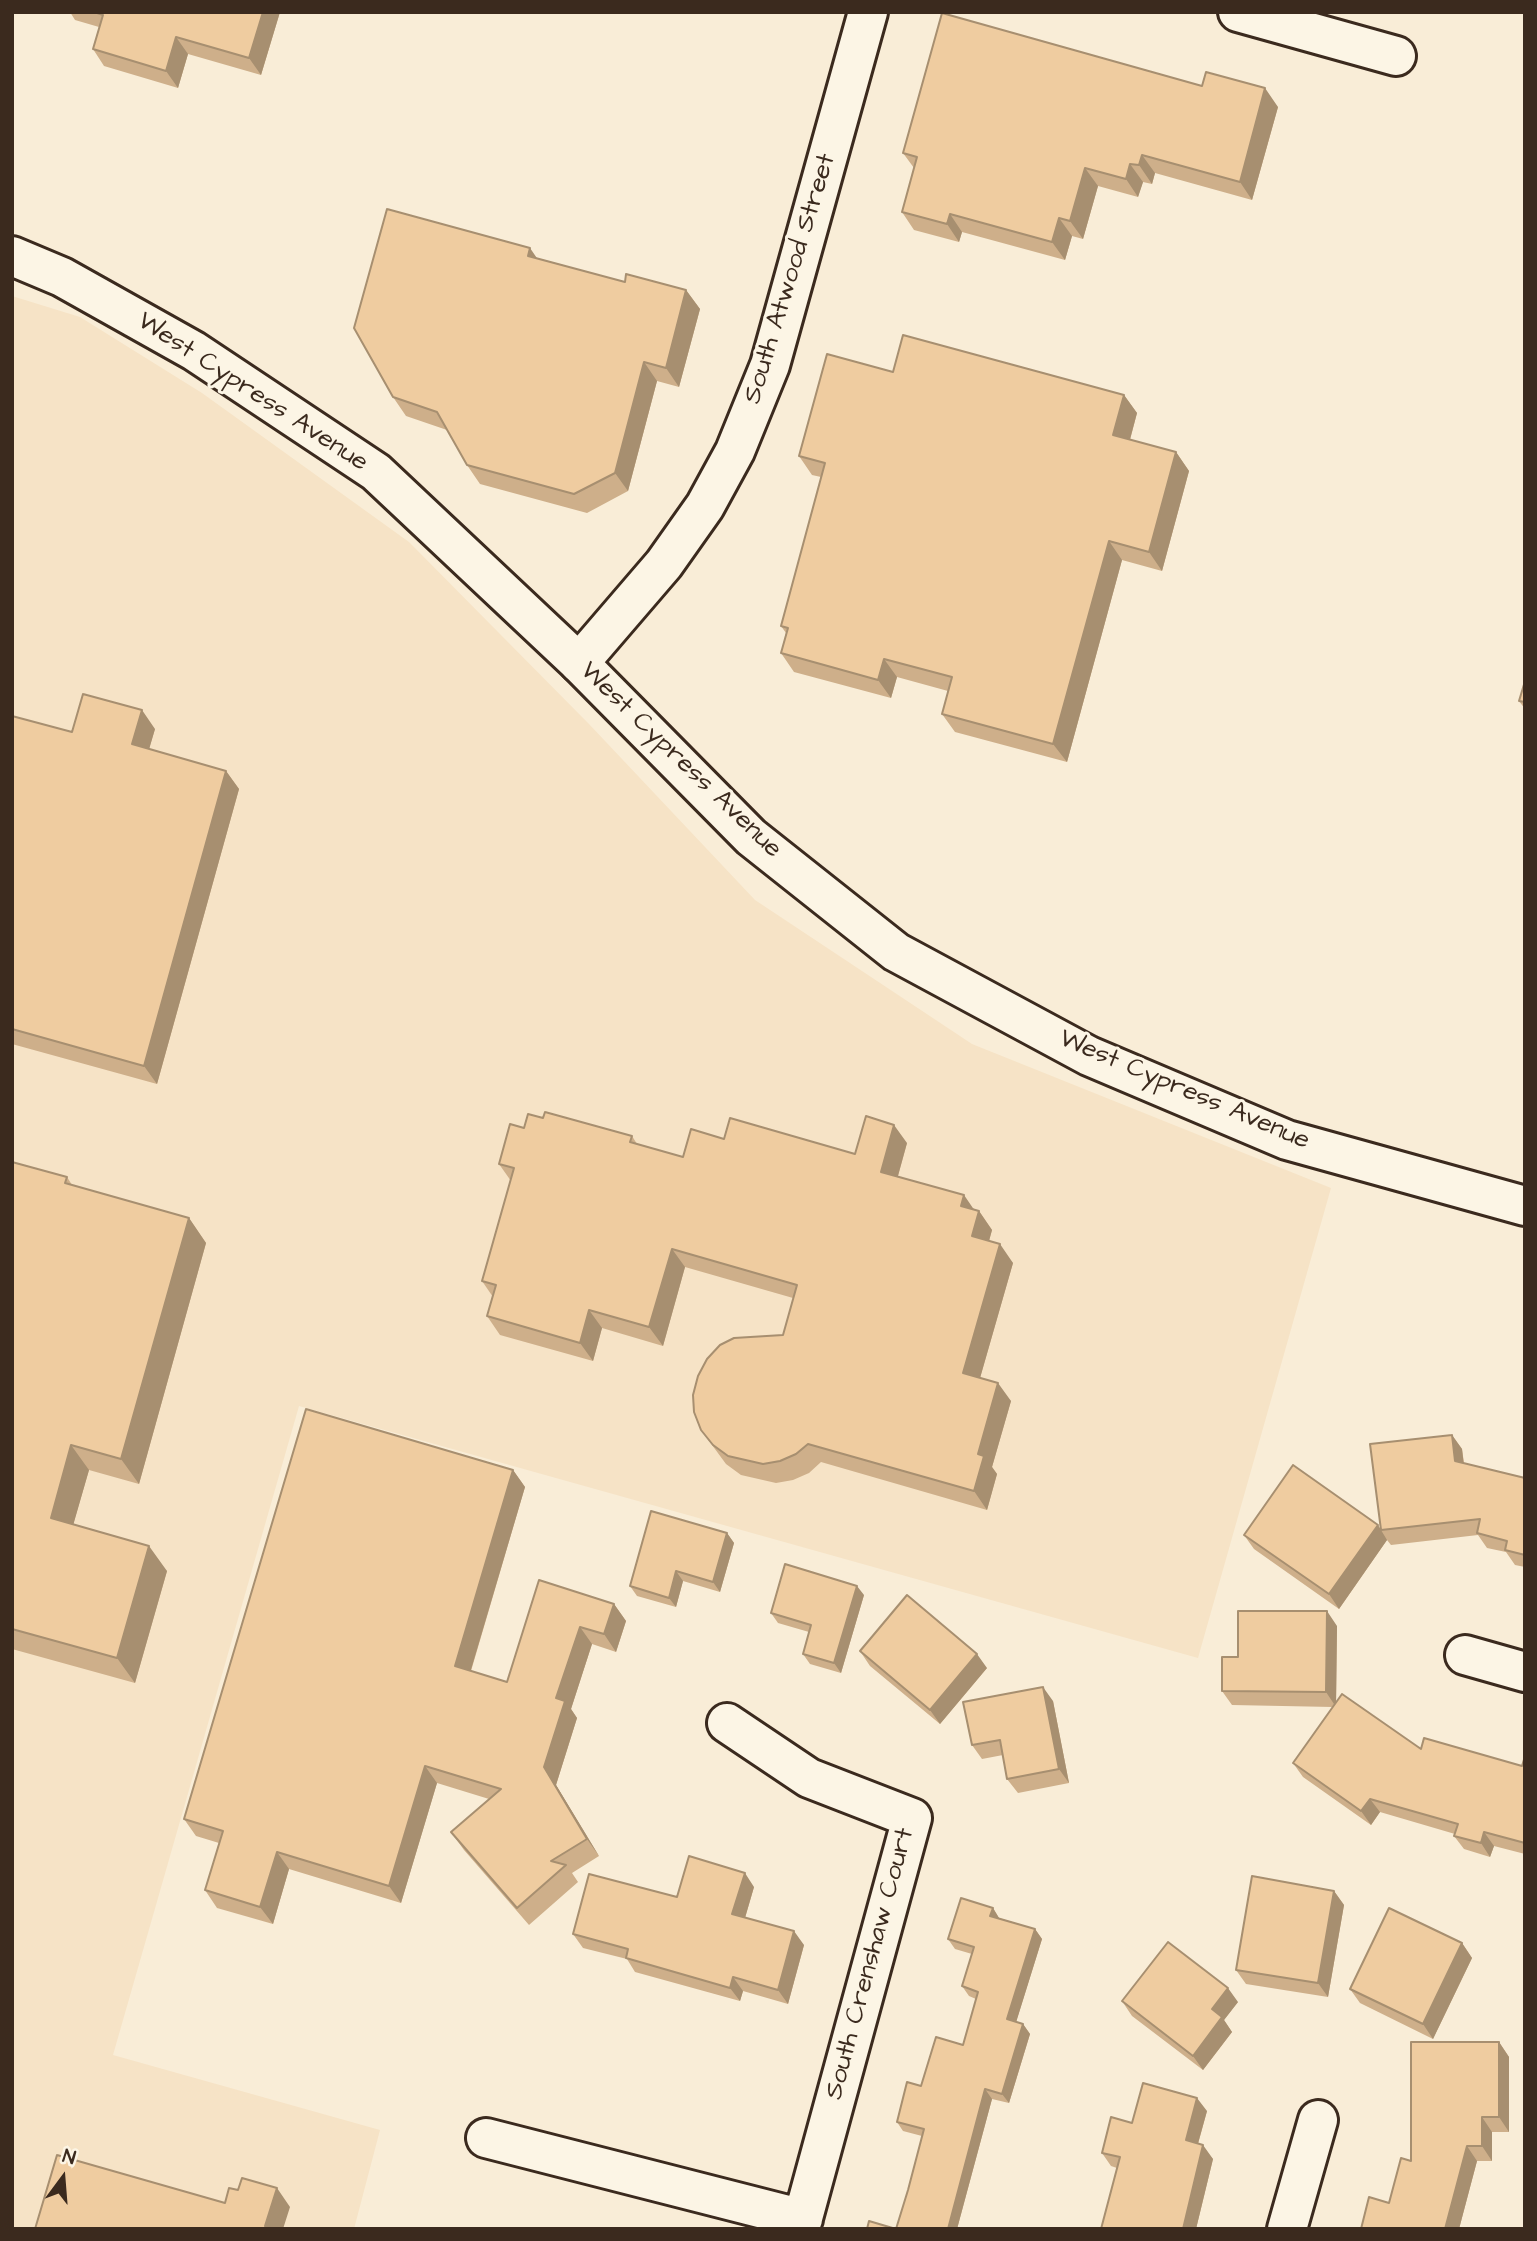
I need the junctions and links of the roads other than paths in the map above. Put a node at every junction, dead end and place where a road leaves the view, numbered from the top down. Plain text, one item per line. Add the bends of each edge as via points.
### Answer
1 (868, 12) edge
2 (1238, 12) edge
3 (1396, 56) dead end
4 (12, 256) edge
5 (579, 663) junction
6 (1525, 1206) edge
7 (1465, 1655) dead end
8 (1525, 1672) edge
9 (727, 1723) dead end
10 (1318, 2120) dead end
11 (486, 2138) dead end
12 (801, 2224) edge
13 (1287, 2229) edge

1 - 5 street, South Atwood Street via 770,365 735,450 705,506 664,564
2 - 3 street
4 - 5 street, West Cypress Avenue via 62,277 194,351 376,472
5 - 6 street, West Cypress Avenue via 751,837 896,951 1089,1056 1287,1140
7 - 8 street
9 - 12 street, South Crenshaw Court via 809,1778 912,1818
10 - 13 street
11 - 12 street

